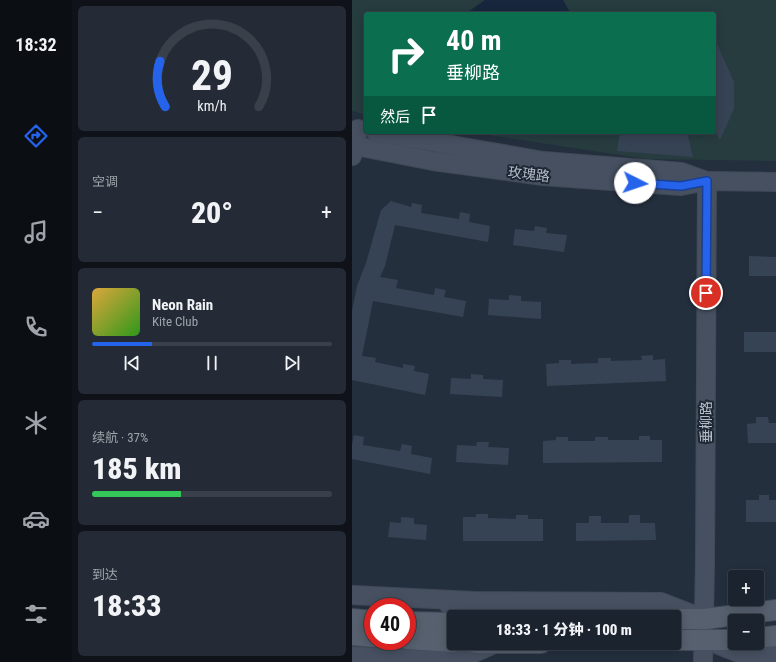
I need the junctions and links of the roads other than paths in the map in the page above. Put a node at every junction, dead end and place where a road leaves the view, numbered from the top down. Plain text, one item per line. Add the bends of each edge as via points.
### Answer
1 (388, 134) edge
2 (356, 139) edge
3 (707, 181) junction
4 (776, 182) edge
5 (352, 595) edge
6 (440, 601) junction
7 (461, 610) edge
8 (776, 610) edge
9 (352, 619) edge
10 (681, 619) edge
11 (705, 619) junction
12 (364, 620) edge
13 (416, 622) edge
14 (447, 623) edge
15 (352, 635) edge
16 (364, 636) edge
17 (776, 636) edge
18 (764, 637) edge
19 (416, 640) edge
20 (681, 640) edge
21 (704, 640) junction
22 (728, 640) edge
23 (447, 642) edge
24 (475, 650) edge
25 (776, 655) edge
26 (352, 656) edge
27 (703, 662) edge

1 - 3 street, 玫瑰路 via 543,161 681,172
2 - 3 street, 玫瑰路 via 432,161 543,176 681,186
3 - 4 street, 玫瑰路
3 - 11 street, 垂柳路
5 - 6 street
6 - 7 street
6 - 11 street via 661,602
8 - 11 main road
9 - 12 main road
10 - 11 main road
11 - 21 street, 垂柳路
13 - 14 main road
15 - 16 main road
17 - 18 main road
19 - 23 main road
20 - 21 main road
21 - 22 main road
21 - 25 street via 751,658
21 - 27 street, 垂柳路
24 - 26 street via 456,661

